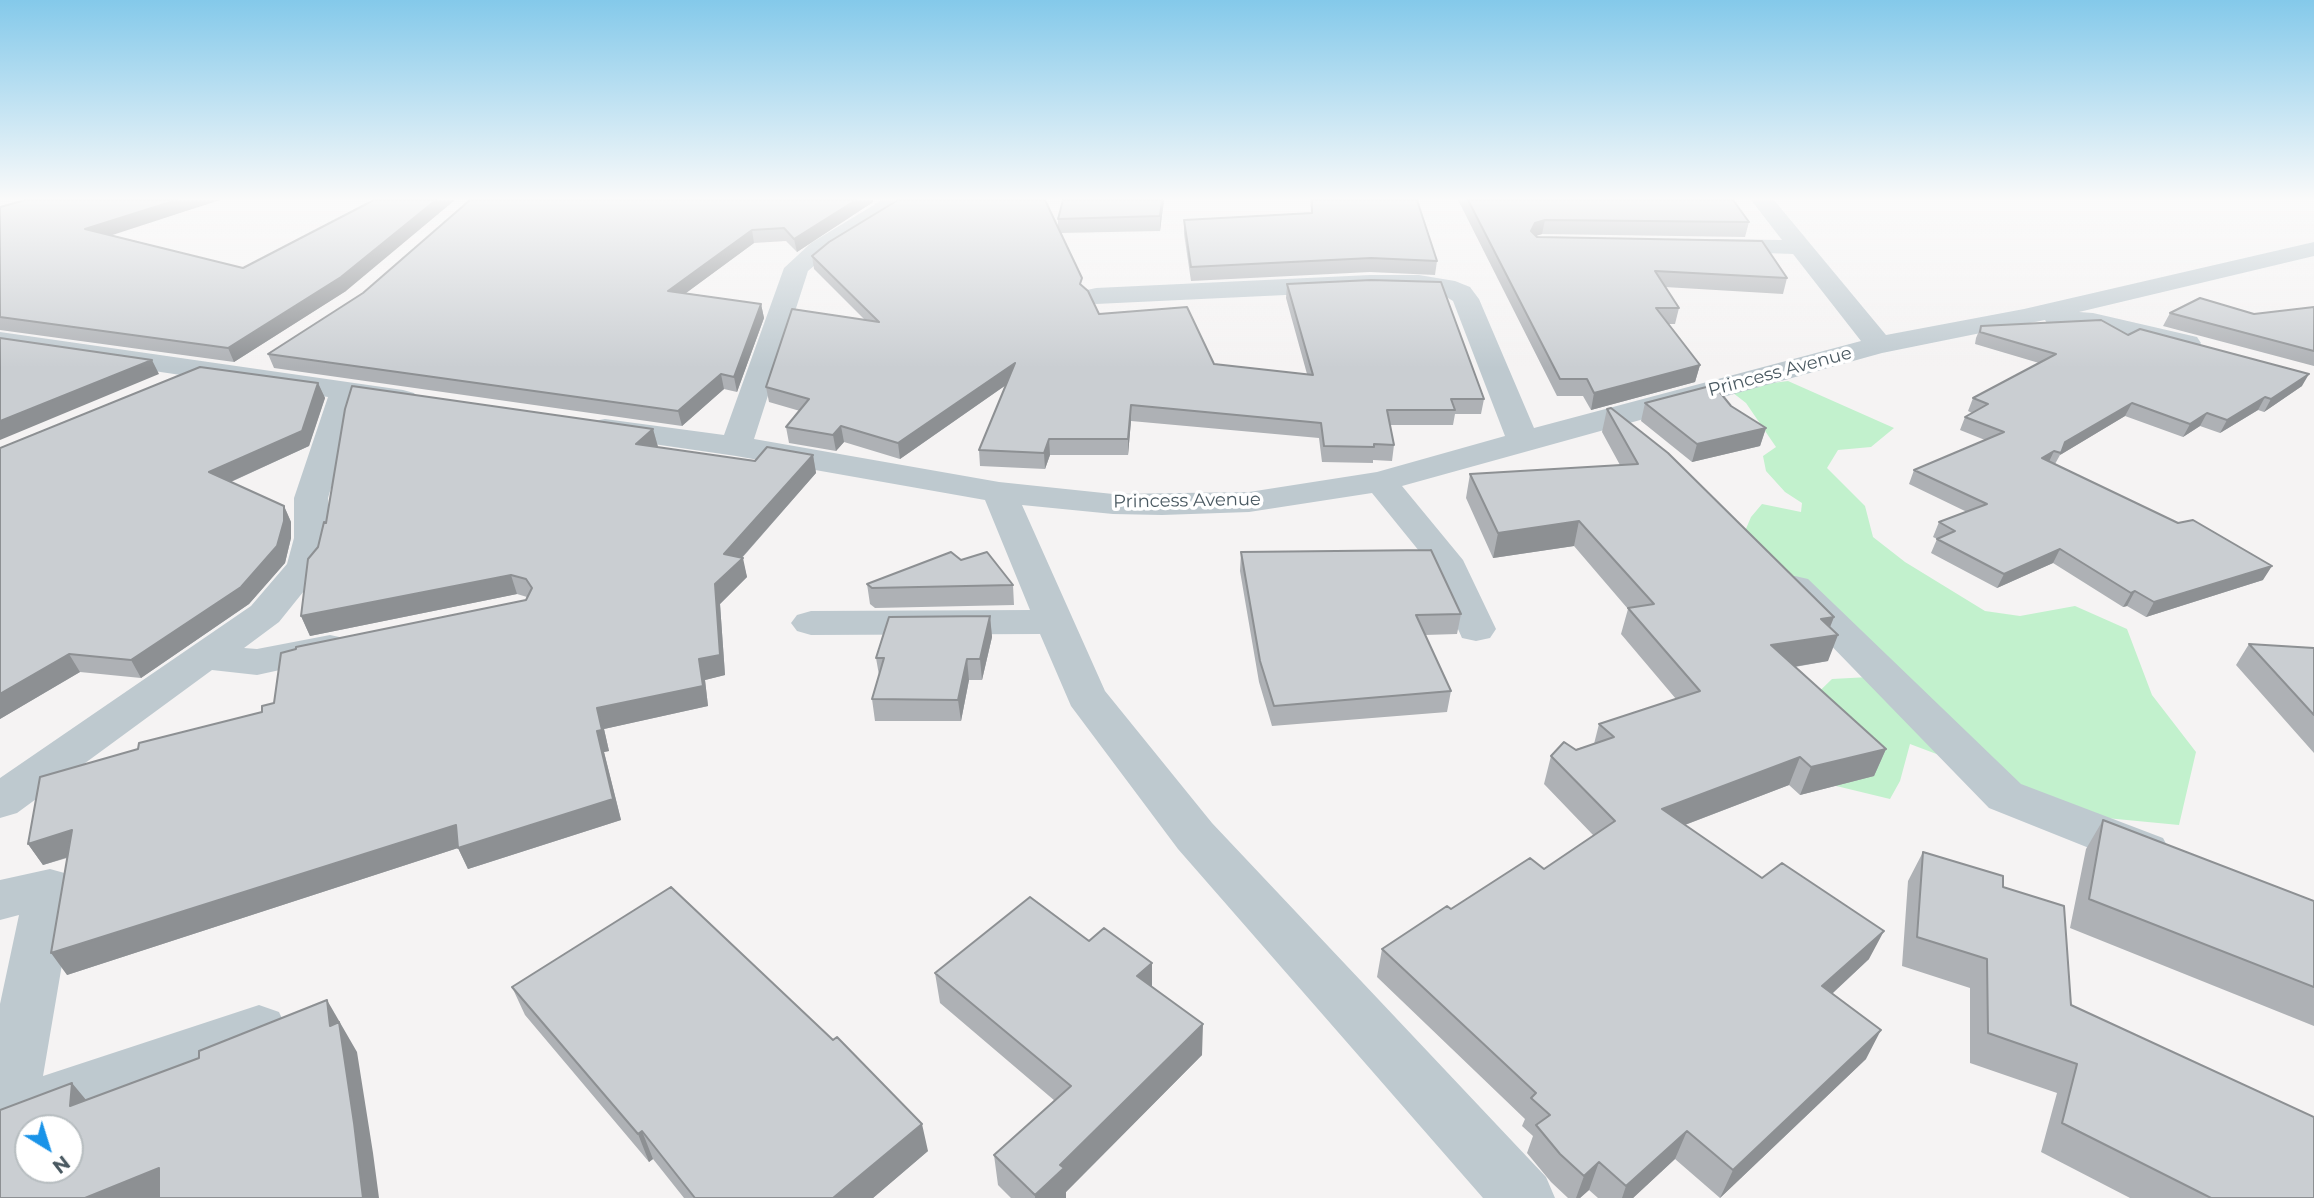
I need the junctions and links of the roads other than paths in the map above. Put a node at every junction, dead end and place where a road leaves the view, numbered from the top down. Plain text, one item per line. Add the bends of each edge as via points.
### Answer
1 (811, 256) edge
2 (1808, 256) edge
3 (2285, 256) edge
4 (1096, 296) dead end
5 (2024, 317) junction
6 (0, 340) edge
7 (1879, 345) junction
8 (2209, 349) edge
9 (270, 355) edge
10 (202, 370) junction
11 (238, 376) junction
12 (151, 391) edge
13 (345, 391) junction
14 (426, 402) edge
15 (574, 424) edge
16 (1523, 441) junction
17 (736, 446) junction
18 (1380, 482) junction
19 (999, 492) junction
20 (1772, 565) edge
21 (1053, 622) junction
22 (811, 623) dead end
23 (1476, 629) dead end
24 (361, 641) edge
25 (205, 657) junction
26 (0, 802) edge
27 (2185, 866) edge
28 (0, 900) edge
29 (259, 1029) edge
30 (1524, 1198) edge

1 - 17 street via 796,268
2 - 7 street
3 - 5 street, Princess Avenue
4 - 16 street via 1370,283 1446,286 1466,299
5 - 7 street, Princess Avenue
5 - 8 street via 2092,321
6 - 10 street
7 - 16 street, Princess Avenue via 1627,430
9 - 11 street
10 - 11 street
10 - 12 street
11 - 13 street
13 - 14 street
13 - 25 street via 311,498 312,538 305,566 265,614
15 - 17 street, Princess Avenue
16 - 18 street, Princess Avenue
17 - 19 street, Princess Avenue
18 - 19 street, Princess Avenue via 1250,502 1161,505
18 - 23 street via 1444,560
19 - 21 street
20 - 27 street via 2005,796
21 - 22 street
21 - 30 street via 1086,696 1195,836
24 - 25 street via 257,662
25 - 26 street
28 - 29 street via 50,888 6,1115

